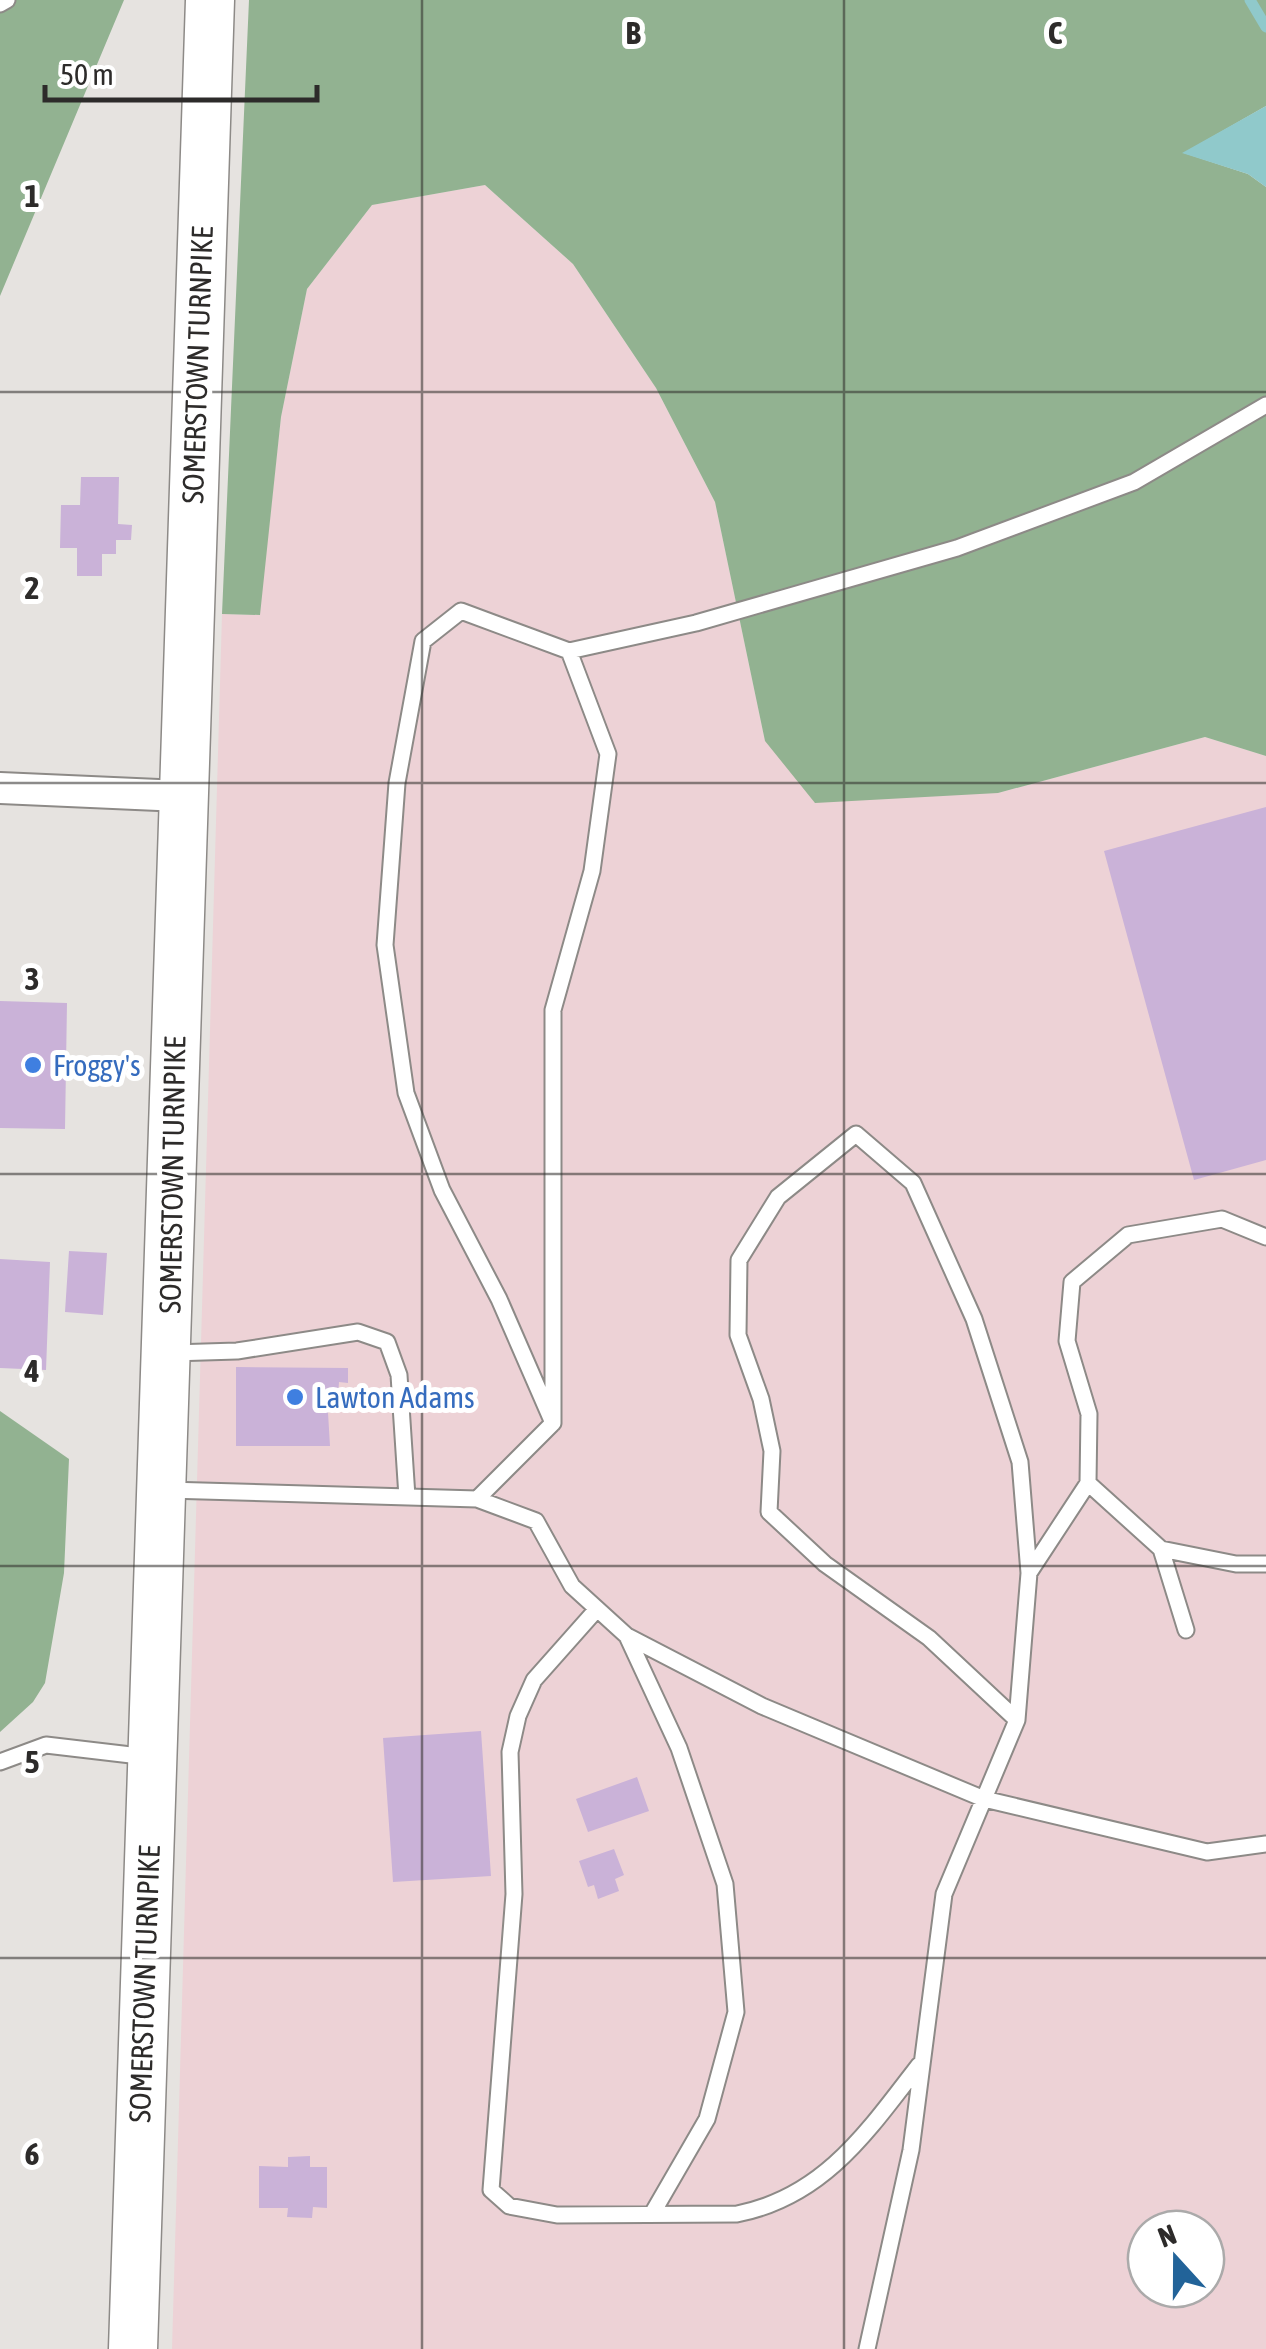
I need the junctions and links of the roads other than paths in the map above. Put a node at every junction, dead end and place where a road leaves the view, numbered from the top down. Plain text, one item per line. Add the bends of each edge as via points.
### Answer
1 (6, 0) edge
2 (210, 0) edge
3 (0, 4) edge
4 (1266, 405) edge
5 (569, 651) junction
6 (0, 788) edge
7 (182, 796) junction
8 (1266, 1237) edge
9 (168, 1353) junction
10 (552, 1423) junction
11 (1088, 1483) junction
12 (163, 1490) junction
13 (407, 1497) junction
14 (477, 1499) junction
15 (1160, 1549) junction
16 (1266, 1564) edge
17 (1029, 1573) junction
18 (597, 1609) junction
19 (1186, 1630) dead end
20 (627, 1636) junction
21 (1017, 1720) junction
22 (152, 1758) junction
23 (0, 1762) edge
24 (984, 1798) junction
25 (1266, 1844) edge
26 (921, 2063) junction
27 (652, 2214) junction
28 (133, 2349) edge
29 (867, 2349) edge

1 - 3 lane
2 - 7 main road, SOMERSTOWN TURNPIKE
4 - 5 lane via 1134,482 957,548 696,623
5 - 10 lane via 608,754 592,872 553,1010
5 - 10 lane via 461,612 423,640 397,783 384,945 406,1093 442,1190 499,1299
6 - 7 street
7 - 9 main road, SOMERSTOWN TURNPIKE
8 - 11 lane via 1222,1219 1128,1236 1072,1282 1068,1342 1089,1414
9 - 12 main road, SOMERSTOWN TURNPIKE
9 - 13 lane via 237,1351 358,1332 387,1342 398,1376
10 - 14 lane
11 - 15 lane
11 - 17 lane
12 - 13 lane
12 - 22 main road, SOMERSTOWN TURNPIKE
13 - 14 lane
14 - 18 lane via 536,1521 572,1586
15 - 16 lane
15 - 19 lane
17 - 21 lane
17 - 21 lane via 1020,1462 974,1319 913,1183 856,1134 778,1197 739,1260 738,1335 772,1451 769,1512 826,1564 928,1638
18 - 20 lane
18 - 27 lane via 534,1680 510,1752 514,1894 491,2190 509,2206 557,2215
20 - 24 lane via 762,1706
20 - 27 lane via 679,1748 725,1884 736,2012 707,2118
21 - 24 lane
22 - 23 lane via 46,1744
22 - 28 main road, SOMERSTOWN TURNPIKE
24 - 25 lane via 1207,1852
24 - 26 lane via 944,1894
26 - 27 lane via 845,2156 794,2198 738,2214
26 - 29 lane via 911,2150

